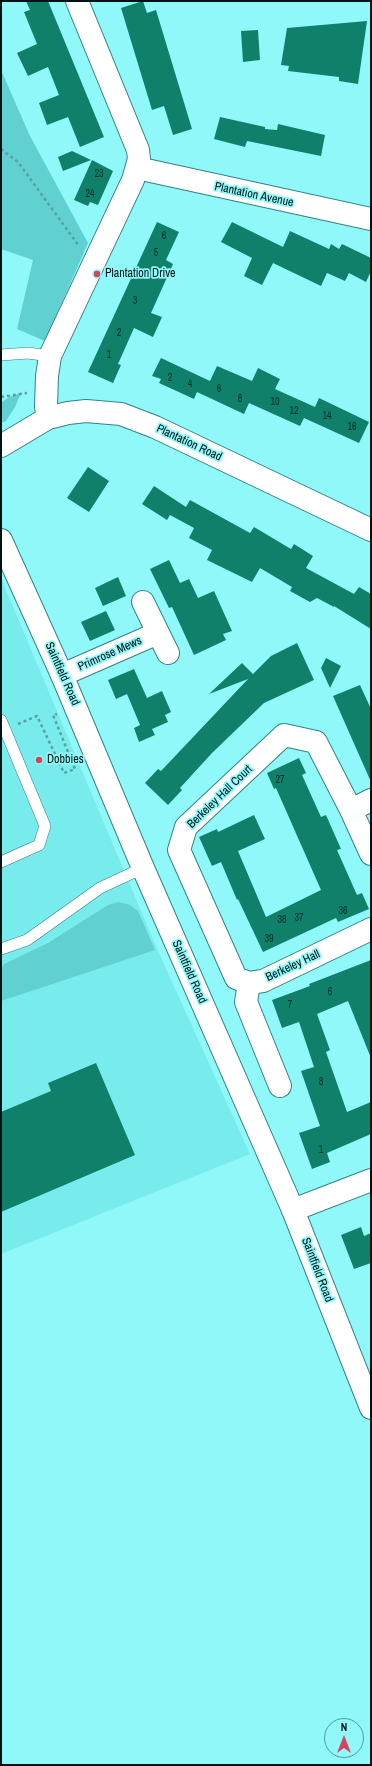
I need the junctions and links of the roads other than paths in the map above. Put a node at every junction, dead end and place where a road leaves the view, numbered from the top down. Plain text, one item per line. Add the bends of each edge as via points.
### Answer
1 (77, 1) edge
2 (137, 168) junction
3 (371, 220) edge
4 (1, 355) edge
5 (50, 356) junction
6 (48, 418) junction
7 (1, 446) edge
8 (371, 530) edge
9 (1, 540) edge
10 (143, 602) dead end
11 (158, 632) junction
12 (168, 653) dead end
13 (62, 675) junction
14 (3, 725) edge
15 (371, 800) edge
16 (351, 810) junction
17 (371, 854) edge
18 (1, 862) edge
19 (143, 868) junction
20 (371, 929) edge
21 (1, 949) edge
22 (249, 983) junction
23 (280, 1086) dead end
24 (371, 1180) edge
25 (293, 1210) junction
26 (371, 1408) edge

1 - 2 street via 138,150
2 - 3 street, Plantation Avenue
2 - 5 street
4 - 5 lane via 28,353
5 - 6 street via 46,407
6 - 7 street, Plantation Road
6 - 8 street, Plantation Road via 68,413 108,412 138,419
9 - 13 street, Saintfield Road
10 - 11 street
11 - 12 street
11 - 13 street, Primrose Mews
13 - 19 street, Saintfield Road
14 - 18 lane via 45,826 39,845
15 - 16 street
16 - 17 street, Berkeley Hall Court
16 - 22 street, Berkeley Hall Court via 316,742 284,735 186,827 179,850 236,978
19 - 21 lane via 100,888 27,940
19 - 25 street, Saintfield Road
20 - 22 street, Berkeley Hall via 263,981
22 - 23 street via 246,1002
24 - 25 street
25 - 26 street, Saintfield Road

